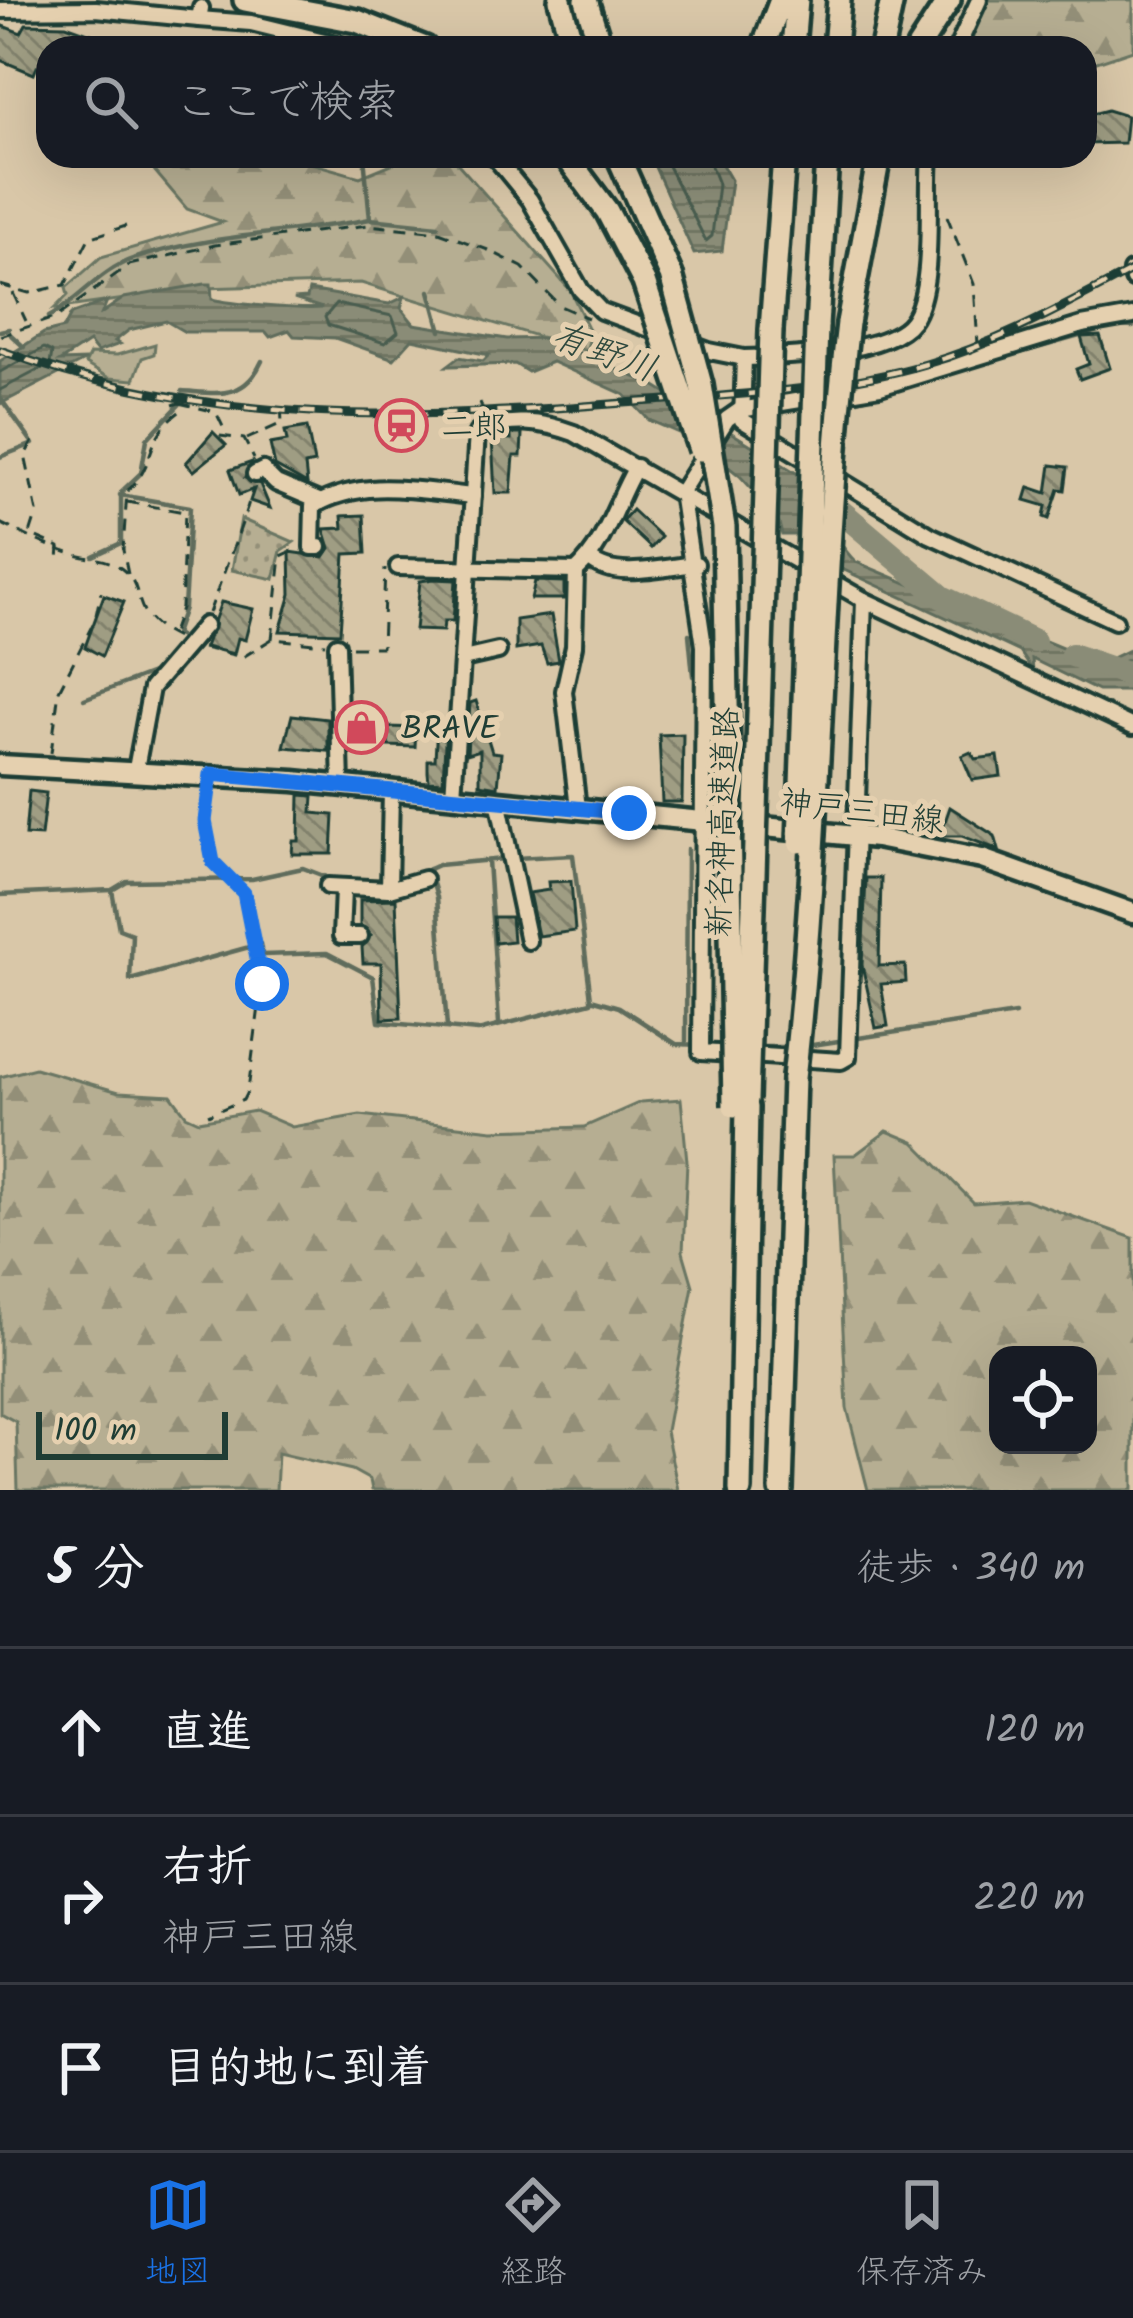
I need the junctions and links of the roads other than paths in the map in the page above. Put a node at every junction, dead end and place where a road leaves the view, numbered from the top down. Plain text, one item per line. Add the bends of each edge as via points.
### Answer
1 (245, 0) edge
2 (560, 0) edge
3 (586, 0) edge
4 (781, 0) edge
5 (797, 0) edge
6 (839, 0) edge
7 (892, 0) edge
8 (949, 0) edge
9 (979, 0) edge
10 (0, 10) edge
11 (304, 36) edge
12 (395, 36) edge
13 (570, 36) edge
14 (597, 36) edge
15 (768, 36) edge
16 (794, 36) edge
17 (836, 36) edge
18 (884, 36) edge
19 (926, 36) edge
20 (962, 36) edge
21 (504, 168) edge
22 (575, 168) edge
23 (623, 168) edge
24 (783, 168) edge
25 (826, 168) edge
26 (865, 168) edge
27 (877, 168) edge
28 (929, 168) edge
29 (1133, 316) edge
30 (848, 323) junction
31 (744, 358) junction
32 (733, 414) junction
33 (636, 467) junction
34 (256, 473) road end
35 (684, 489) junction
36 (473, 496) junction
37 (320, 502) junction
38 (314, 542) road end
39 (590, 559) junction
40 (696, 564) junction
41 (398, 567) road end
42 (469, 569) junction
43 (576, 571) junction
44 (864, 601) junction
45 (729, 604) junction
46 (1115, 621) dead end
47 (205, 625) road end
48 (337, 645) road end
49 (498, 651) dead end
50 (464, 659) junction
51 (1133, 727) edge
52 (0, 765) edge
53 (136, 769) junction
54 (341, 785) junction
55 (391, 790) junction
56 (453, 796) junction
57 (498, 800) junction
58 (578, 808) junction
59 (705, 821) junction
60 (856, 836) junction
61 (424, 879) dead end
62 (389, 889) junction
63 (1133, 913) edge
64 (360, 936) dead end
65 (528, 941) dead end
66 (794, 1078) junction
67 (740, 1106) junction
68 (740, 1490) edge
69 (781, 1490) edge

1 - 12 highway
2 - 13 highway
3 - 14 highway
4 - 15 highway
5 - 16 highway
6 - 17 highway
7 - 18 highway
8 - 19 highway
9 - 20 street
10 - 11 street via 200,14
21 - 31 street via 601,311
22 - 45 highway, bridge via 644,282 694,427
23 - 45 highway, bridge via 691,340 716,461
24 - 67 highway, 新名神高速道路, bridge
25 - 66 highway, bridge
26 - 30 highway
27 - 30 highway
28 - 31 street via 923,283 911,322 884,342
29 - 32 street via 880,387
30 - 66 highway, bridge
31 - 32 street
32 - 35 street
32 - 46 street via 930,535
33 - 35 street
33 - 36 street via 548,423 487,427 476,433
33 - 39 street
34 - 37 street
35 - 40 street
35 - 44 street via 760,544
36 - 37 street via 365,487
36 - 42 street
37 - 38 street via 313,506
39 - 40 street via 619,570
39 - 43 street
40 - 59 street
41 - 42 street
42 - 43 street
42 - 50 street
43 - 58 street via 564,692
44 - 51 street
44 - 60 street
45 - 67 highway, bridge
47 - 53 street via 178,639 151,688
48 - 54 street
49 - 50 street
50 - 56 street
52 - 53 main road, 神戸三田線
53 - 54 main road, 神戸三田線
54 - 55 main road, 神戸三田線
55 - 56 main road, 神戸三田線
55 - 62 street
56 - 57 main road, 神戸三田線
57 - 58 main road, 神戸三田線
57 - 65 street
58 - 59 main road, 神戸三田線
59 - 60 main road, 神戸三田線
59 - 60 street via 701,1052 848,1057
60 - 63 main road, 神戸三田線 via 982,859
61 - 62 street
62 - 64 street via 336,888 341,936
66 - 69 highway
67 - 68 highway, 新名神高速道路

